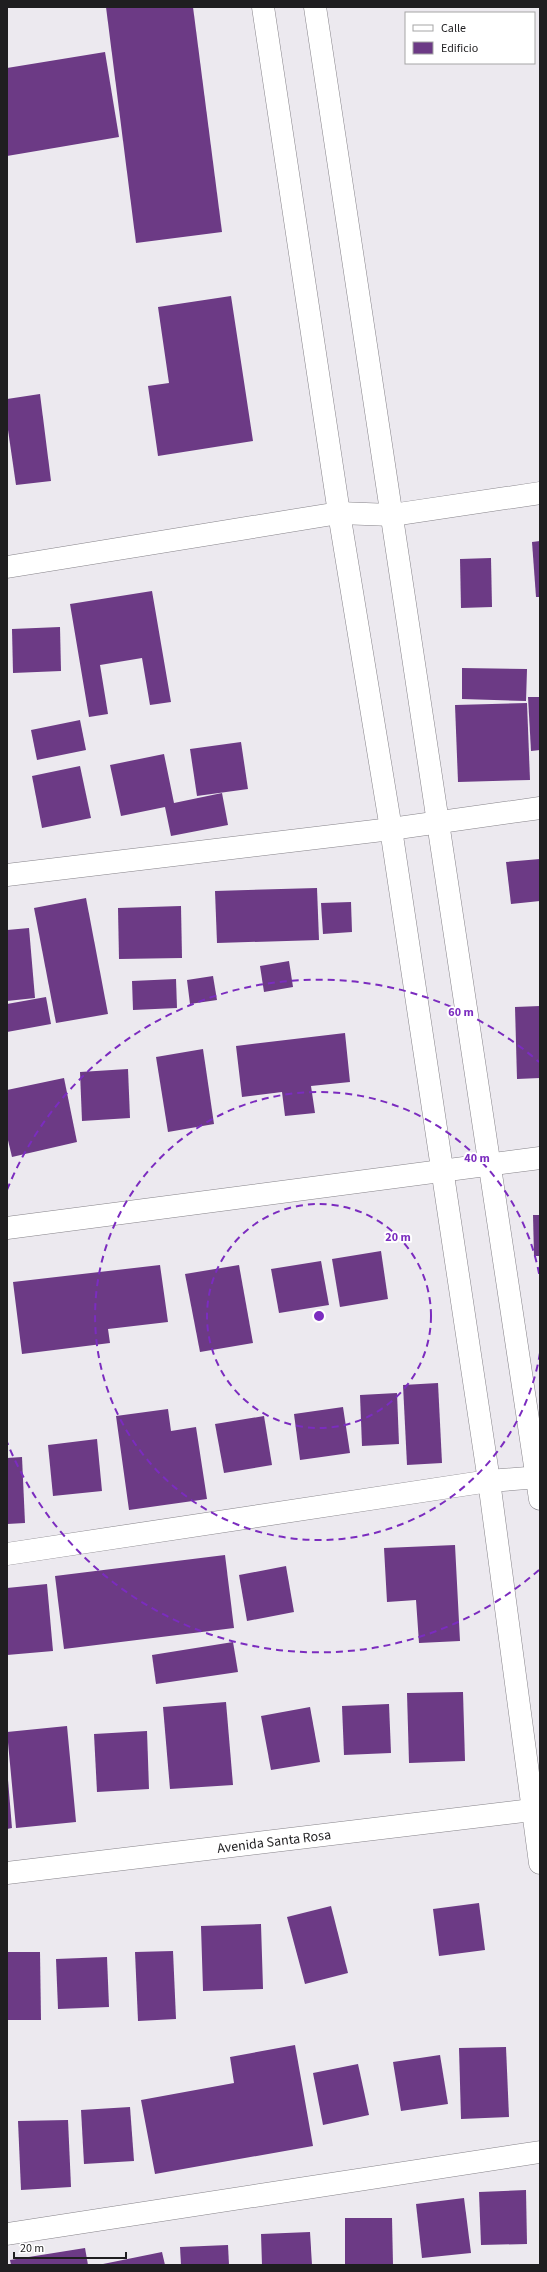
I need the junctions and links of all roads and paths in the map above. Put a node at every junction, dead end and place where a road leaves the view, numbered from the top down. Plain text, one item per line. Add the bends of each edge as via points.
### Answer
1 (263, 7) edge
2 (314, 7) edge
3 (540, 493) edge
4 (339, 513) junction
5 (392, 515) junction
6 (7, 567) edge
7 (540, 808) edge
8 (437, 821) junction
9 (391, 829) junction
10 (7, 875) edge
11 (540, 1158) edge
12 (488, 1166) junction
13 (441, 1170) junction
14 (7, 1228) edge
15 (538, 1477) edge
16 (488, 1481) junction
17 (540, 1499) edge
18 (7, 1554) edge
19 (536, 1810) edge
20 (540, 1863) edge
21 (7, 1874) edge
22 (540, 2152) edge
23 (7, 2234) edge

1 - 4 street
2 - 5 street
3 - 5 street
4 - 5 street
4 - 6 street
4 - 9 street
5 - 8 street
7 - 8 street
8 - 9 street
8 - 12 street
9 - 10 street
9 - 13 street
11 - 12 street
12 - 13 street
12 - 15 street
13 - 14 street
13 - 16 street
15 - 16 street
15 - 17 street
16 - 18 street
16 - 19 street
19 - 20 street
19 - 21 street, Avenida Santa Rosa
22 - 23 street

